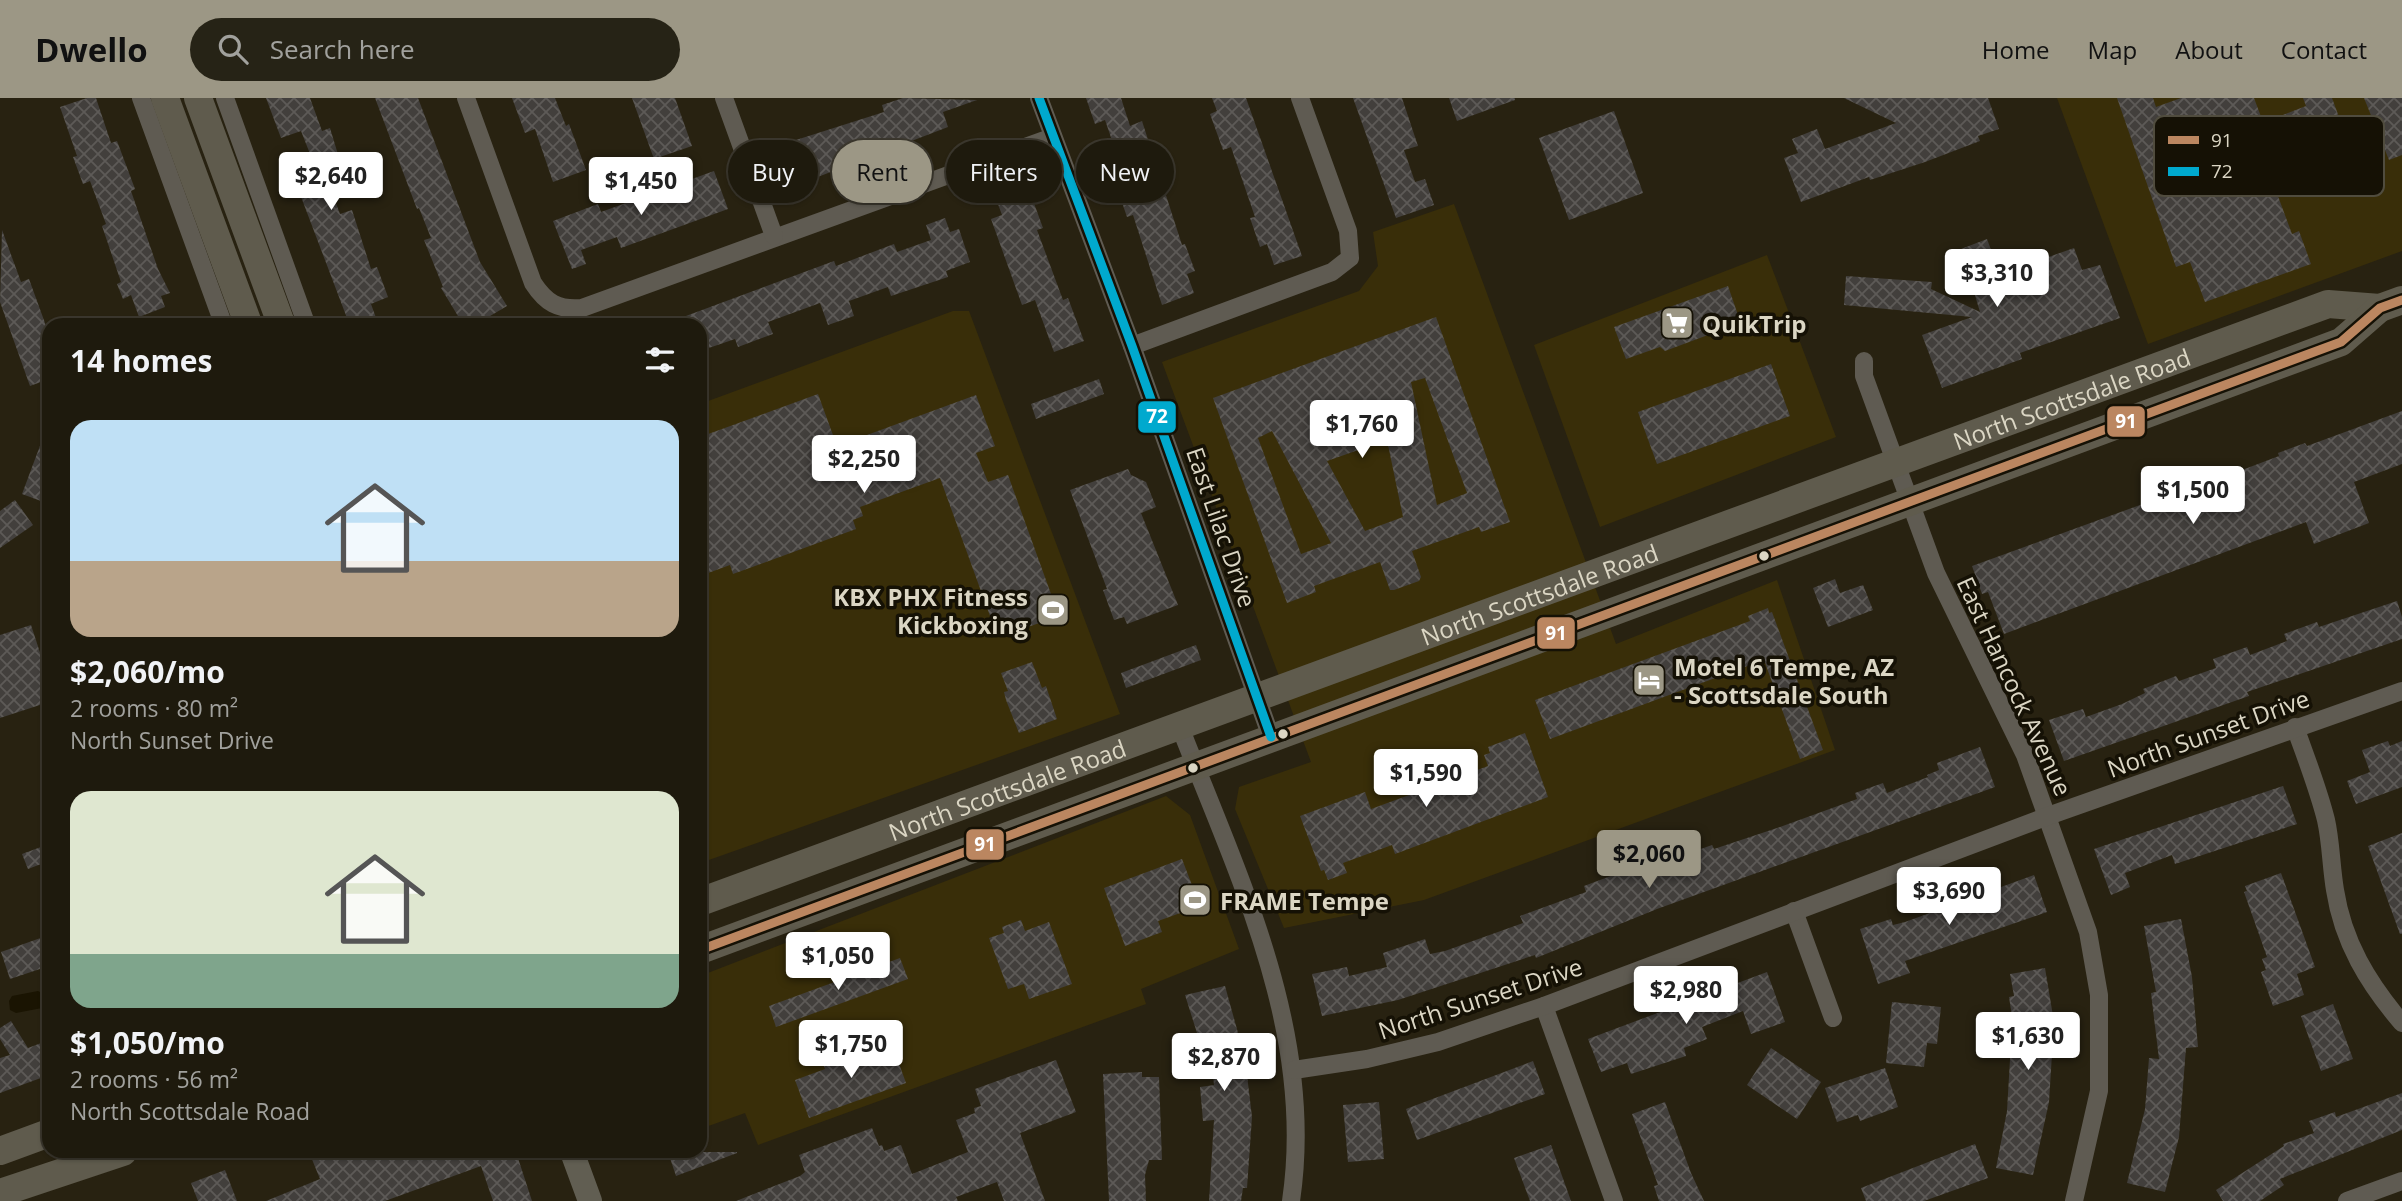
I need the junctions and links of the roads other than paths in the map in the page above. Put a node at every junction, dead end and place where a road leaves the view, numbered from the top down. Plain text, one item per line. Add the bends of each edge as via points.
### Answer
1 (141, 98) edge
2 (165, 98) edge
3 (198, 98) edge
4 (225, 98) edge
5 (466, 98) edge
6 (724, 98) edge
7 (1039, 98) edge
8 (1300, 98) edge
9 (1053, 136) junction
10 (774, 236) junction
11 (2391, 304) edge
12 (221, 318) edge
13 (246, 318) edge
14 (279, 318) edge
15 (304, 318) edge
16 (1132, 346) junction
17 (1864, 361) dead end
18 (1895, 462) junction
19 (1909, 501) junction
20 (2402, 691) edge
21 (1257, 698) junction
22 (1180, 727) junction
23 (2295, 727) junction
24 (1271, 737) junction
25 (1195, 765) junction
26 (2048, 816) junction
27 (707, 899) edge
28 (1794, 911) junction
29 (707, 947) edge
30 (1544, 1006) junction
31 (1833, 1018) dead end
32 (2402, 1023) edge
33 (1294, 1070) junction
34 (42, 1136) edge
35 (0, 1151) edge
36 (105, 1158) edge
37 (574, 1158) edge
38 (2402, 1181) edge
39 (0, 1193) edge
40 (2068, 1200) edge
41 (590, 1201) edge
42 (1291, 1201) edge
43 (1614, 1201) edge
44 (2347, 1201) edge

1 - 12 street
2 - 13 main road
3 - 14 main road
4 - 15 street
5 - 10 street via 533,283 549,302 564,309 582,308
6 - 10 street
7 - 9 street, East Lilac Drive
8 - 16 street via 1348,231 1350,258 1332,272
9 - 10 street
9 - 16 street, East Lilac Drive
11 - 18 main road, North Scottsdale Road via 2328,304
11 - 19 main road, North Scottsdale Road via 2342,342
16 - 21 street, East Lilac Drive
17 - 18 street, East Hancock Avenue via 1864,376
18 - 19 street, East Hancock Avenue
18 - 21 main road, North Scottsdale Road
19 - 24 main road, North Scottsdale Road
19 - 26 street, East Hancock Avenue via 1936,573 2009,720
20 - 23 street, North Sunset Drive
21 - 22 main road, North Scottsdale Road
21 - 24 street, East Lilac Drive
22 - 25 street
22 - 27 main road, North Scottsdale Road
23 - 26 street, North Sunset Drive
23 - 32 street via 2326,821 2344,926 2375,991
24 - 25 main road, North Scottsdale Road
25 - 29 main road, North Scottsdale Road
25 - 33 street via 1276,984
26 - 28 street, North Sunset Drive
26 - 40 street, East Hancock Avenue via 2088,932 2099,995 2099,1091
28 - 30 street, North Sunset Drive
28 - 31 street
30 - 33 street, North Sunset Drive via 1438,1042
30 - 43 street
33 - 42 street via 1297,1116
34 - 35 main road
36 - 39 main road
37 - 41 street
38 - 44 street

